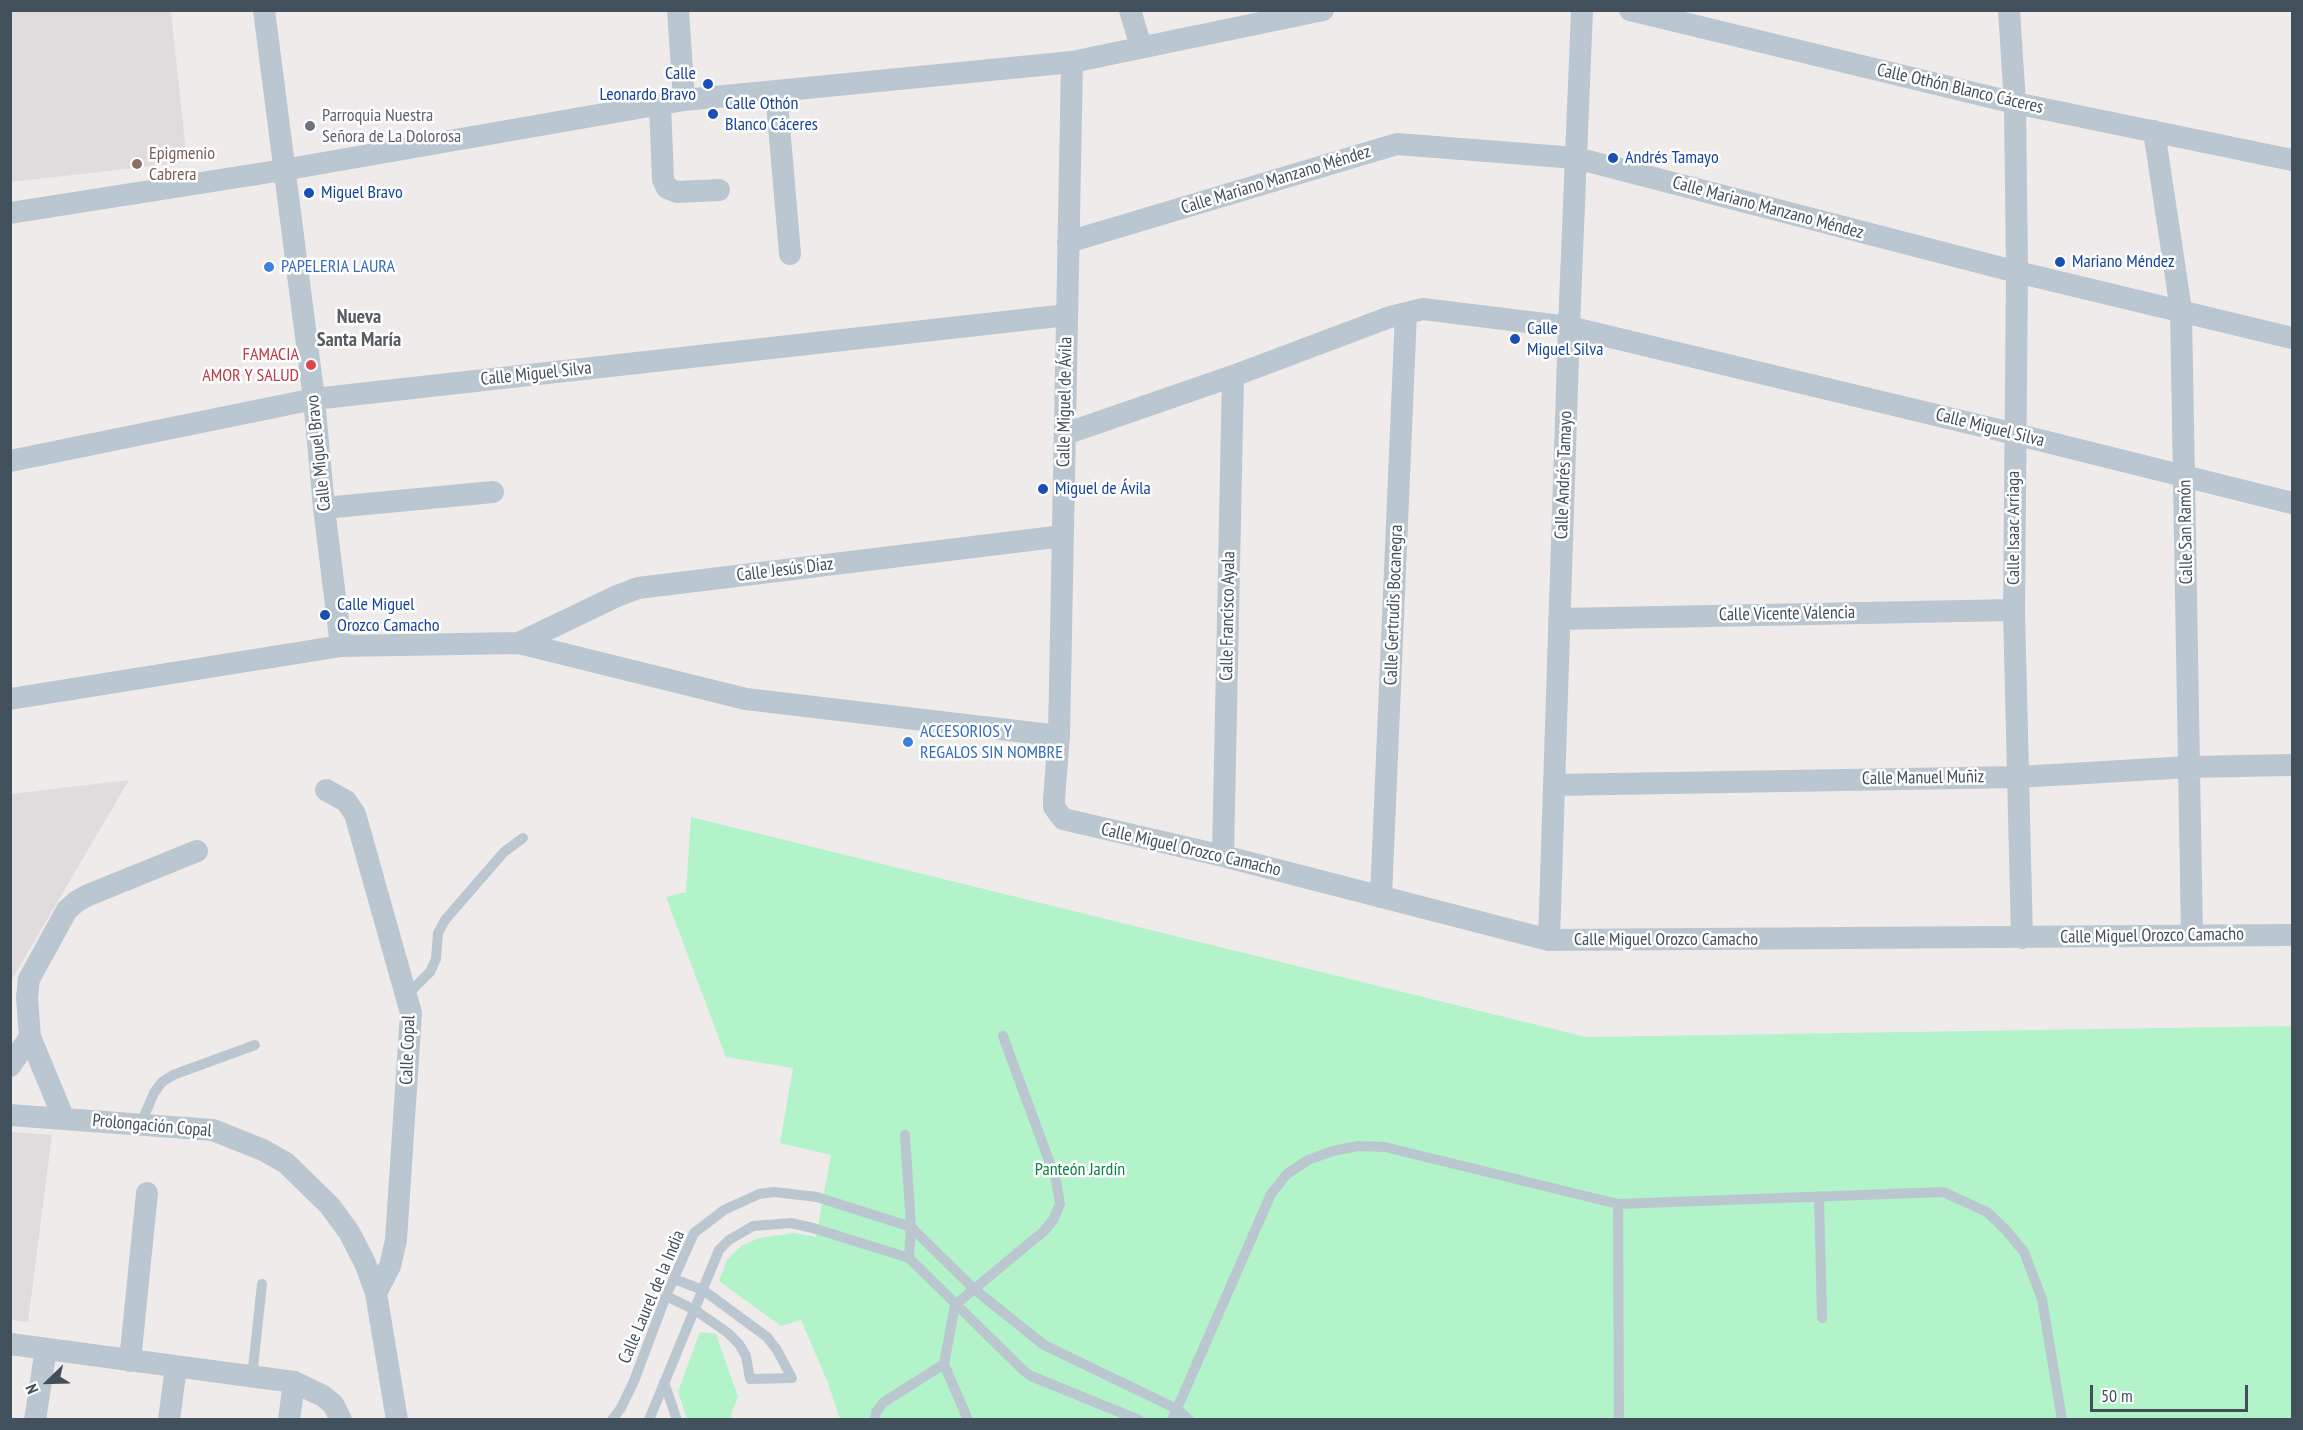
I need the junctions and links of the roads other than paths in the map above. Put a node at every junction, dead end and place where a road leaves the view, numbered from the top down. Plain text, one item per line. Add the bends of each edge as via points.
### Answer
1 (264, 10) edge
2 (678, 10) edge
3 (1130, 10) edge
4 (1323, 10) edge
5 (1582, 10) edge
6 (1630, 10) edge
7 (2009, 10) edge
8 (1141, 47) junction
9 (1072, 62) junction
10 (776, 91) junction
11 (684, 100) junction
12 (2015, 103) junction
13 (660, 104) junction
14 (2154, 131) junction
15 (1575, 158) junction
16 (2292, 160) edge
17 (283, 170) junction
18 (719, 190) dead end
19 (10, 213) edge
20 (1068, 242) junction
21 (790, 254) dead end
22 (2017, 272) junction
23 (2181, 310) junction
24 (1406, 313) junction
25 (1067, 315) junction
26 (1569, 327) junction
27 (2292, 338) edge
28 (1233, 376) junction
29 (314, 399) junction
30 (1065, 434) junction
31 (2015, 434) junction
32 (10, 461) edge
33 (2185, 477) junction
34 (493, 492) dead end
35 (2292, 503) edge
36 (324, 508) junction
37 (1063, 536) junction
38 (2014, 610) junction
39 (1559, 619) junction
40 (519, 643) junction
41 (342, 646) junction
42 (10, 699) edge
43 (1059, 736) junction
44 (2292, 765) edge
45 (2189, 767) junction
46 (2018, 777) junction
47 (1554, 785) junction
48 (326, 790) dead end
49 (1058, 813) joint
50 (523, 838) dead end
51 (197, 851) dead end
52 (1223, 856) junction
53 (1381, 897) junction
54 (2292, 935) edge
55 (2192, 936) junction
56 (2022, 938) junction
57 (1549, 940) junction
58 (407, 995) junction
59 (1003, 1036) dead end
60 (30, 1037) junction
61 (255, 1045) dead end
62 (10, 1066) edge
63 (10, 1115) edge
64 (64, 1119) junction
65 (141, 1124) junction
66 (905, 1135) dead end
67 (147, 1193) dead end
68 (1819, 1196) junction
69 (1618, 1204) junction
70 (911, 1227) junction
71 (909, 1258) junction
72 (674, 1279) junction
73 (262, 1284) dead end
74 (974, 1289) junction
75 (703, 1290) junction
76 (376, 1293) junction
77 (666, 1296) junction
78 (955, 1305) junction
79 (695, 1310) junction
80 (1822, 1318) dead end
81 (10, 1344) edge
82 (46, 1349) junction
83 (130, 1361) junction
84 (944, 1364) junction
85 (176, 1367) junction
86 (252, 1377) junction
87 (294, 1382) junction
88 (664, 1382) junction
89 (1174, 1414) edge
90 (35, 1419) edge
91 (169, 1419) edge
92 (289, 1419) edge
93 (341, 1419) edge
94 (398, 1419) edge
95 (612, 1419) edge
96 (649, 1419) edge
97 (677, 1419) edge
98 (875, 1419) edge
99 (968, 1419) edge
100 (1138, 1419) edge
101 (1189, 1419) edge
102 (1620, 1419) edge
103 (2062, 1419) edge

1 - 17 street, Calle Miguel Bravo
2 - 11 street
3 - 8 street
4 - 8 street
5 - 15 street, Calle Andrés Tamayo
6 - 12 street, Calle Othón Blanco Cáceres
7 - 12 street, Calle Isaac Arriaga
8 - 9 street
9 - 10 street
9 - 20 street, Calle Miguel de Ávila
10 - 11 street
10 - 21 street
11 - 13 street
12 - 14 street, Calle Othón Blanco Cáceres
12 - 22 street, Calle Isaac Arriaga
13 - 17 street
13 - 18 street via 663,179 667,188 677,192
14 - 16 street, Calle Othón Blanco Cáceres
14 - 23 street, Calle San Ramón
15 - 20 street, Calle Mariano Manzano Méndez via 1397,144
15 - 22 street, Calle Mariano Manzano Méndez
15 - 26 street, Calle Andrés Tamayo
17 - 19 street
17 - 29 street, Calle Miguel Bravo
20 - 25 street, Calle Miguel de Ávila
22 - 23 street, Calle Mariano Manzano Méndez
22 - 31 street, Calle Isaac Arriaga
23 - 27 street, Calle Mariano Manzano Méndez
23 - 33 street, Calle San Ramón
24 - 26 street, Calle Miguel Silva via 1423,309
24 - 28 street, Calle Miguel Silva
24 - 53 street, Calle Gertrudis Bocanegra
25 - 29 street, Calle Miguel Silva
25 - 30 street, Calle Miguel de Ávila
26 - 31 street, Calle Miguel Silva
26 - 39 street, Calle Andrés Tamayo
28 - 30 street, Calle Miguel Silva
28 - 52 street, Calle Francisco Ayala
29 - 32 street, Calle Miguel Silva
29 - 36 street, Calle Miguel Bravo
30 - 37 street, Calle Miguel de Ávila
31 - 33 street, Calle Miguel Silva
31 - 38 street, Calle Isaac Arriaga
33 - 35 street, Calle Miguel Silva
33 - 45 street, Calle San Ramón
34 - 36 street
36 - 41 street, Calle Miguel Bravo
37 - 40 street, Calle Jesús Díaz via 638,588
37 - 43 street, Calle Miguel de Ávila
38 - 39 street, Calle Vicente Valencia
38 - 46 street, Calle Isaac Arriaga
39 - 47 street, Calle Andrés Tamayo
40 - 41 street
40 - 43 street via 746,699
41 - 42 street
43 - 49 street, Calle Miguel de Ávila via 1054,799
44 - 45 street, Calle Manuel Muñiz
45 - 46 street, Calle Manuel Muñiz
45 - 55 street, Calle San Ramón
46 - 47 street, Calle Manuel Muñiz
46 - 56 street, Calle Isaac Arriaga
47 - 57 street, Calle Andrés Tamayo
48 - 58 street, Calle Copal via 346,801 355,814
49 - 52 street, Calle Miguel Orozco Camacho via 1070,822
50 - 58 lane via 504,852 445,920 438,933 436,959 430,972
51 - 60 street via 86,896 67,910 29,979
52 - 53 street, Calle Miguel Orozco Camacho
53 - 57 street, Calle Miguel Orozco Camacho
54 - 55 street, Calle Miguel Orozco Camacho
55 - 56 street, Calle Miguel Orozco Camacho
56 - 57 street, Calle Miguel Orozco Camacho
58 - 76 street, Calle Copal via 411,1028 396,1240 390,1266
59 - 74 lane via 1056,1180 1060,1204 1044,1231
60 - 62 street
60 - 64 street
61 - 65 lane via 162,1082
63 - 64 street, Prolongación Copal
64 - 65 street, Prolongación Copal
65 - 76 street, Prolongación Copal via 213,1130 286,1163 330,1206 349,1232
66 - 70 lane
67 - 83 street
68 - 69 lane
68 - 80 lane
68 - 103 lane via 1943,1192 1987,1212 2024,1251 2042,1299
69 - 89 lane via 1385,1147 1358,1146 1308,1160 1287,1174 1271,1194
69 - 102 lane
70 - 71 lane
70 - 72 lane, Calle Laurel de la India via 816,1197 789,1192 759,1194 724,1210 694,1233
70 - 74 lane, Calle Laurel de la India
71 - 75 lane via 813,1228 791,1224 753,1226 719,1250
71 - 78 lane
72 - 75 lane
72 - 77 lane, Calle Laurel de la India
73 - 86 lane
74 - 78 lane
74 - 89 lane, Calle Laurel de la India via 1044,1346
75 - 79 lane
75 - 79 lane via 767,1337 792,1378 750,1378 739,1344
76 - 94 street, Prolongación Copal
77 - 79 lane
77 - 95 lane, Calle Laurel de la India via 634,1381
78 - 84 lane
78 - 100 lane via 1031,1376
79 - 88 lane
81 - 82 street
82 - 83 street
82 - 90 street
83 - 85 street
84 - 98 lane via 884,1402
84 - 99 lane
85 - 86 street
85 - 91 street
86 - 87 street
87 - 92 street
87 - 93 street via 323,1396
88 - 96 lane
88 - 97 lane
89 - 101 lane, Calle Laurel de la India

